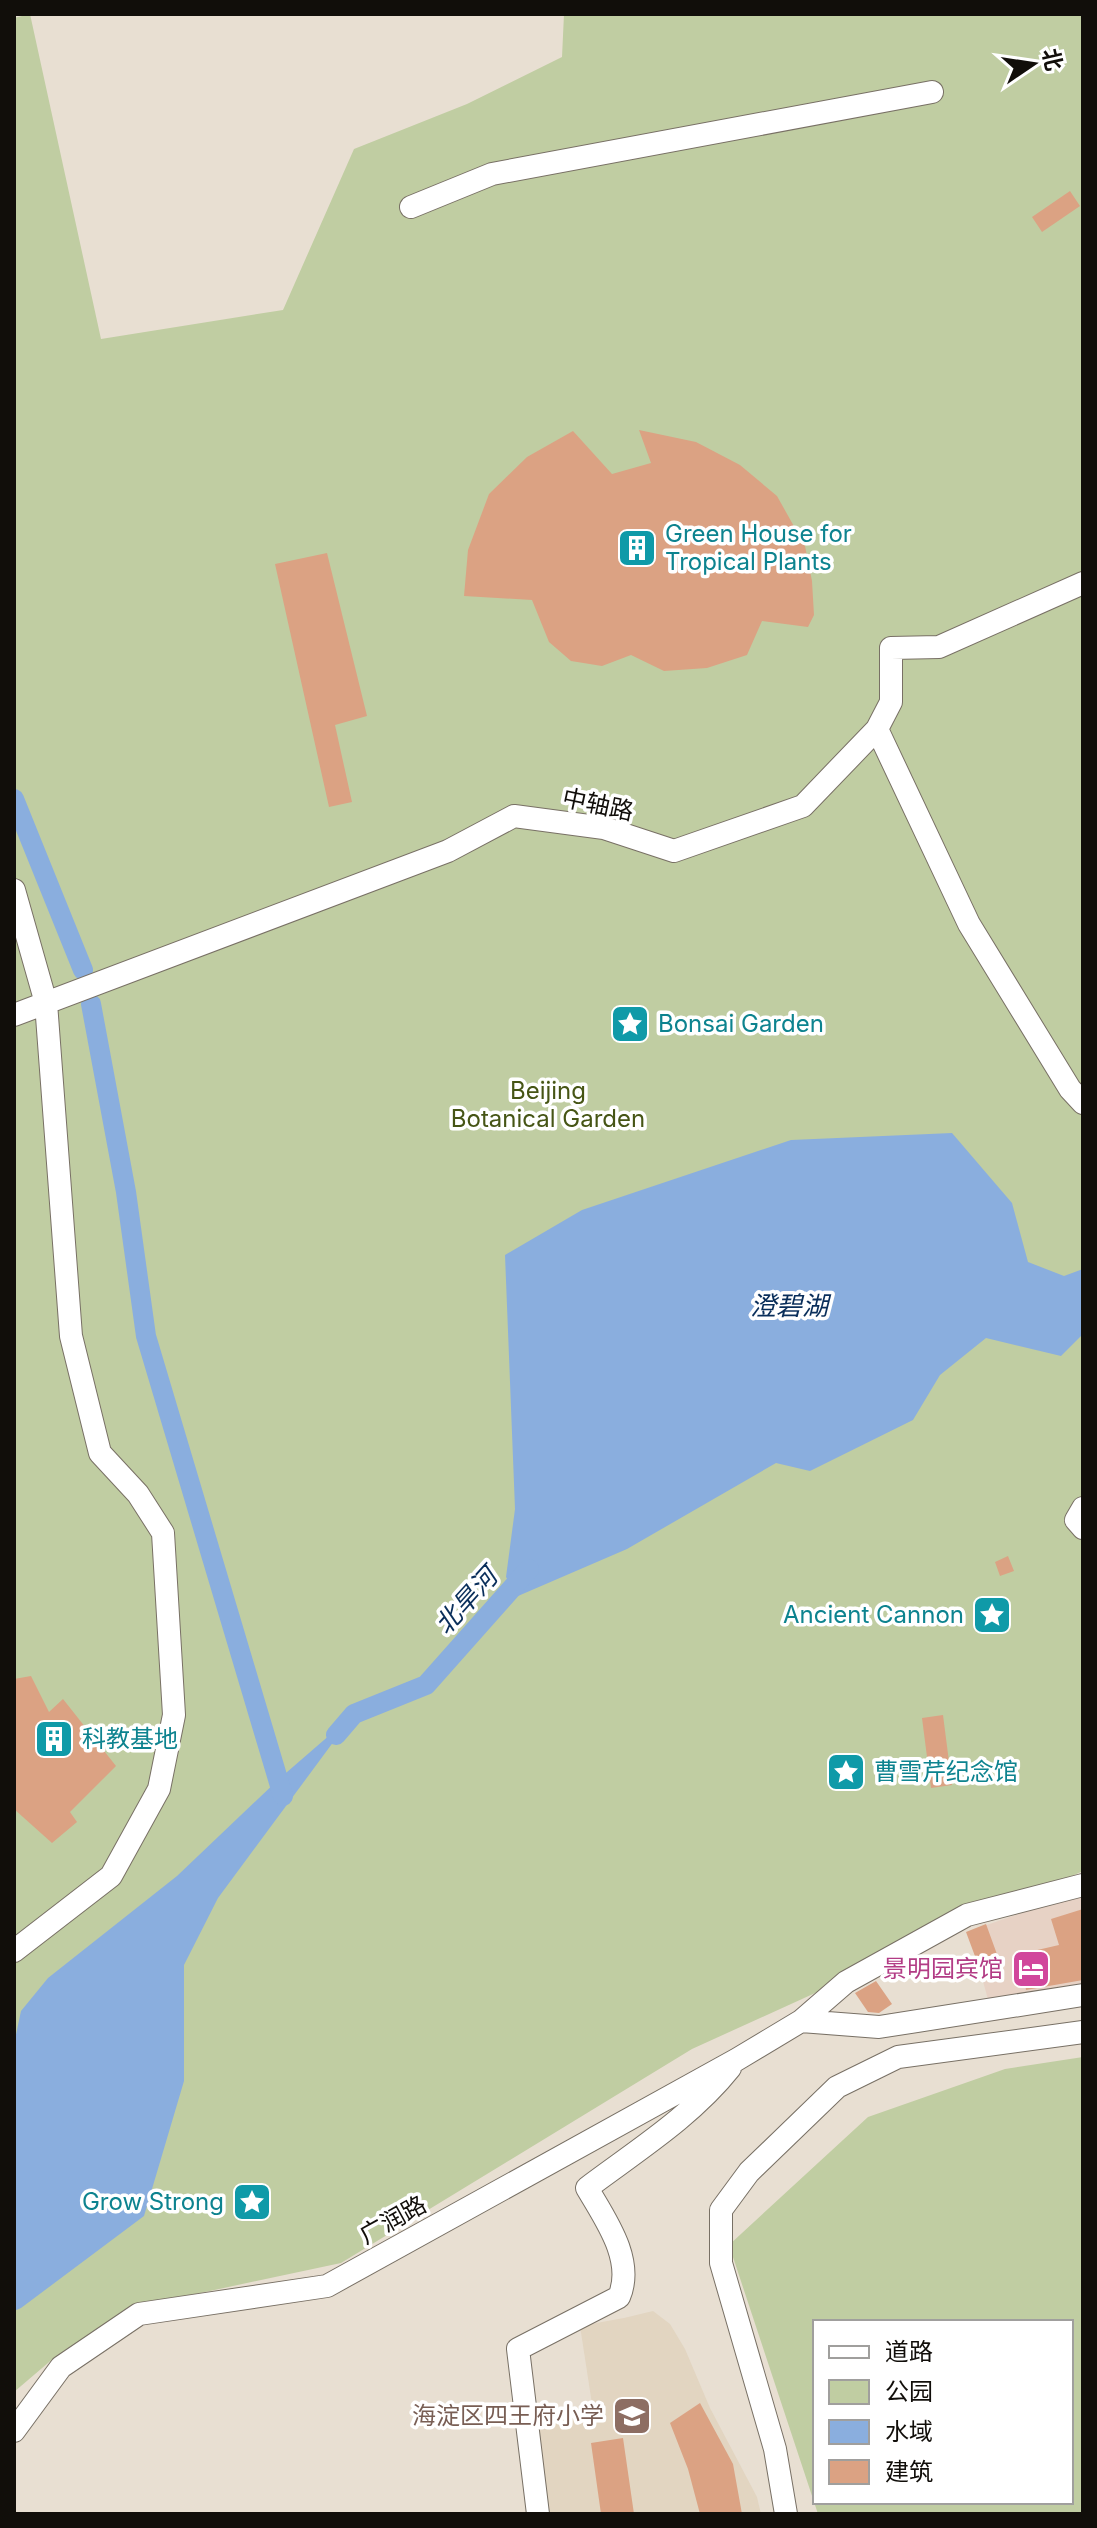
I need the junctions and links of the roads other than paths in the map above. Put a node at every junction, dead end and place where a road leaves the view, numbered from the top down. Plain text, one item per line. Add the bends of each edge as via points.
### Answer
1 (932, 92) dead end
2 (411, 207) dead end
3 (1083, 583) edge
4 (877, 729) junction
5 (14, 890) edge
6 (46, 1003) junction
7 (14, 1015) edge
8 (1083, 1103) edge
9 (1083, 1508) edge
10 (1083, 1528) edge
11 (1083, 1885) edge
12 (14, 1951) edge
13 (1083, 1995) edge
14 (801, 2021) junction
15 (879, 2027) junction
16 (1083, 2032) edge
17 (931, 2053) junction
18 (736, 2060) junction
19 (14, 2431) edge
20 (538, 2514) edge
21 (786, 2514) edge

1 - 2 street via 492,174
3 - 4 street, 中轴路 via 939,647 891,648 891,702
4 - 6 street, 中轴路 via 803,806 674,851 604,828 514,816 448,851
4 - 8 street via 969,924
5 - 6 street
6 - 7 street, 中轴路
6 - 12 street via 71,1336 100,1453 138,1494 163,1533 174,1715 159,1789 111,1876
9 - 10 street via 1076,1520
11 - 14 street, 广润路 via 967,1915 846,1982
13 - 15 street
14 - 15 street
14 - 18 street, 广润路
15 - 17 street
16 - 17 street
17 - 21 street via 898,2057 837,2087 749,2172 721,2210 721,2263 775,2449
18 - 19 street, 广润路 via 327,2286 139,2314 61,2367
18 - 20 street via 688,2112 587,2188 615,2234 625,2282 619,2297 518,2349

